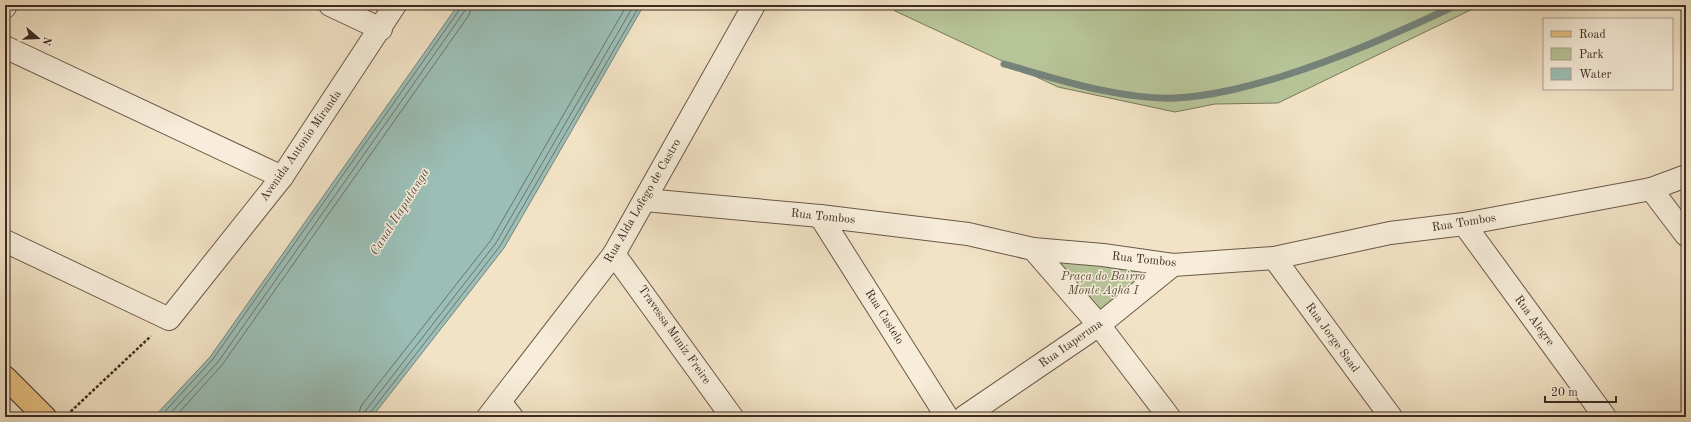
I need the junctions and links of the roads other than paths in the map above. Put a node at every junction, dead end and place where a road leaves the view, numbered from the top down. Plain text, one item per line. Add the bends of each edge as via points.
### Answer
1 (330, 5) edge
2 (395, 5) edge
3 (753, 8) edge
4 (381, 29) junction
5 (5, 47) edge
6 (1686, 176) edge
7 (282, 177) junction
8 (1651, 189) junction
9 (645, 200) junction
10 (820, 216) junction
11 (1464, 224) junction
12 (1686, 235) edge
13 (5, 241) edge
14 (1033, 249) junction
15 (614, 254) junction
16 (1274, 258) junction
17 (1173, 264) junction
18 (1099, 325) junction
19 (5, 377) edge
20 (500, 412) edge
21 (45, 417) edge
22 (732, 417) edge
23 (947, 417) edge
24 (964, 417) edge
25 (1169, 417) edge
26 (1391, 417) edge
27 (1605, 417) edge

1 - 4 street
2 - 4 street, Avenida Antonio Miranda
3 - 9 street, Rua Alda Lofego de Castro
4 - 7 street, Avenida Antonio Miranda
5 - 7 street
6 - 8 street, Rua Tombos
7 - 13 street, Avenida Antonio Miranda via 169,319
8 - 11 street, Rua Tombos
8 - 12 street
9 - 10 street, Rua Tombos
9 - 15 street, Rua Alda Lofego de Castro
10 - 14 street, Rua Tombos via 968,234
10 - 23 street, Rua Castelo
11 - 16 street, Rua Tombos via 1390,234
11 - 27 street, Rua Alegre
14 - 17 street, Rua Tombos
14 - 18 street
15 - 20 street, Rua Alda Lofego de Castro
15 - 22 street, Travessa Muniz Freire
16 - 17 street, Rua Tombos
16 - 26 street, Rua Jorge Saad
17 - 18 street, Rua Itaperuna
18 - 24 street, Rua Itaperuna
18 - 25 street
19 - 21 main road

